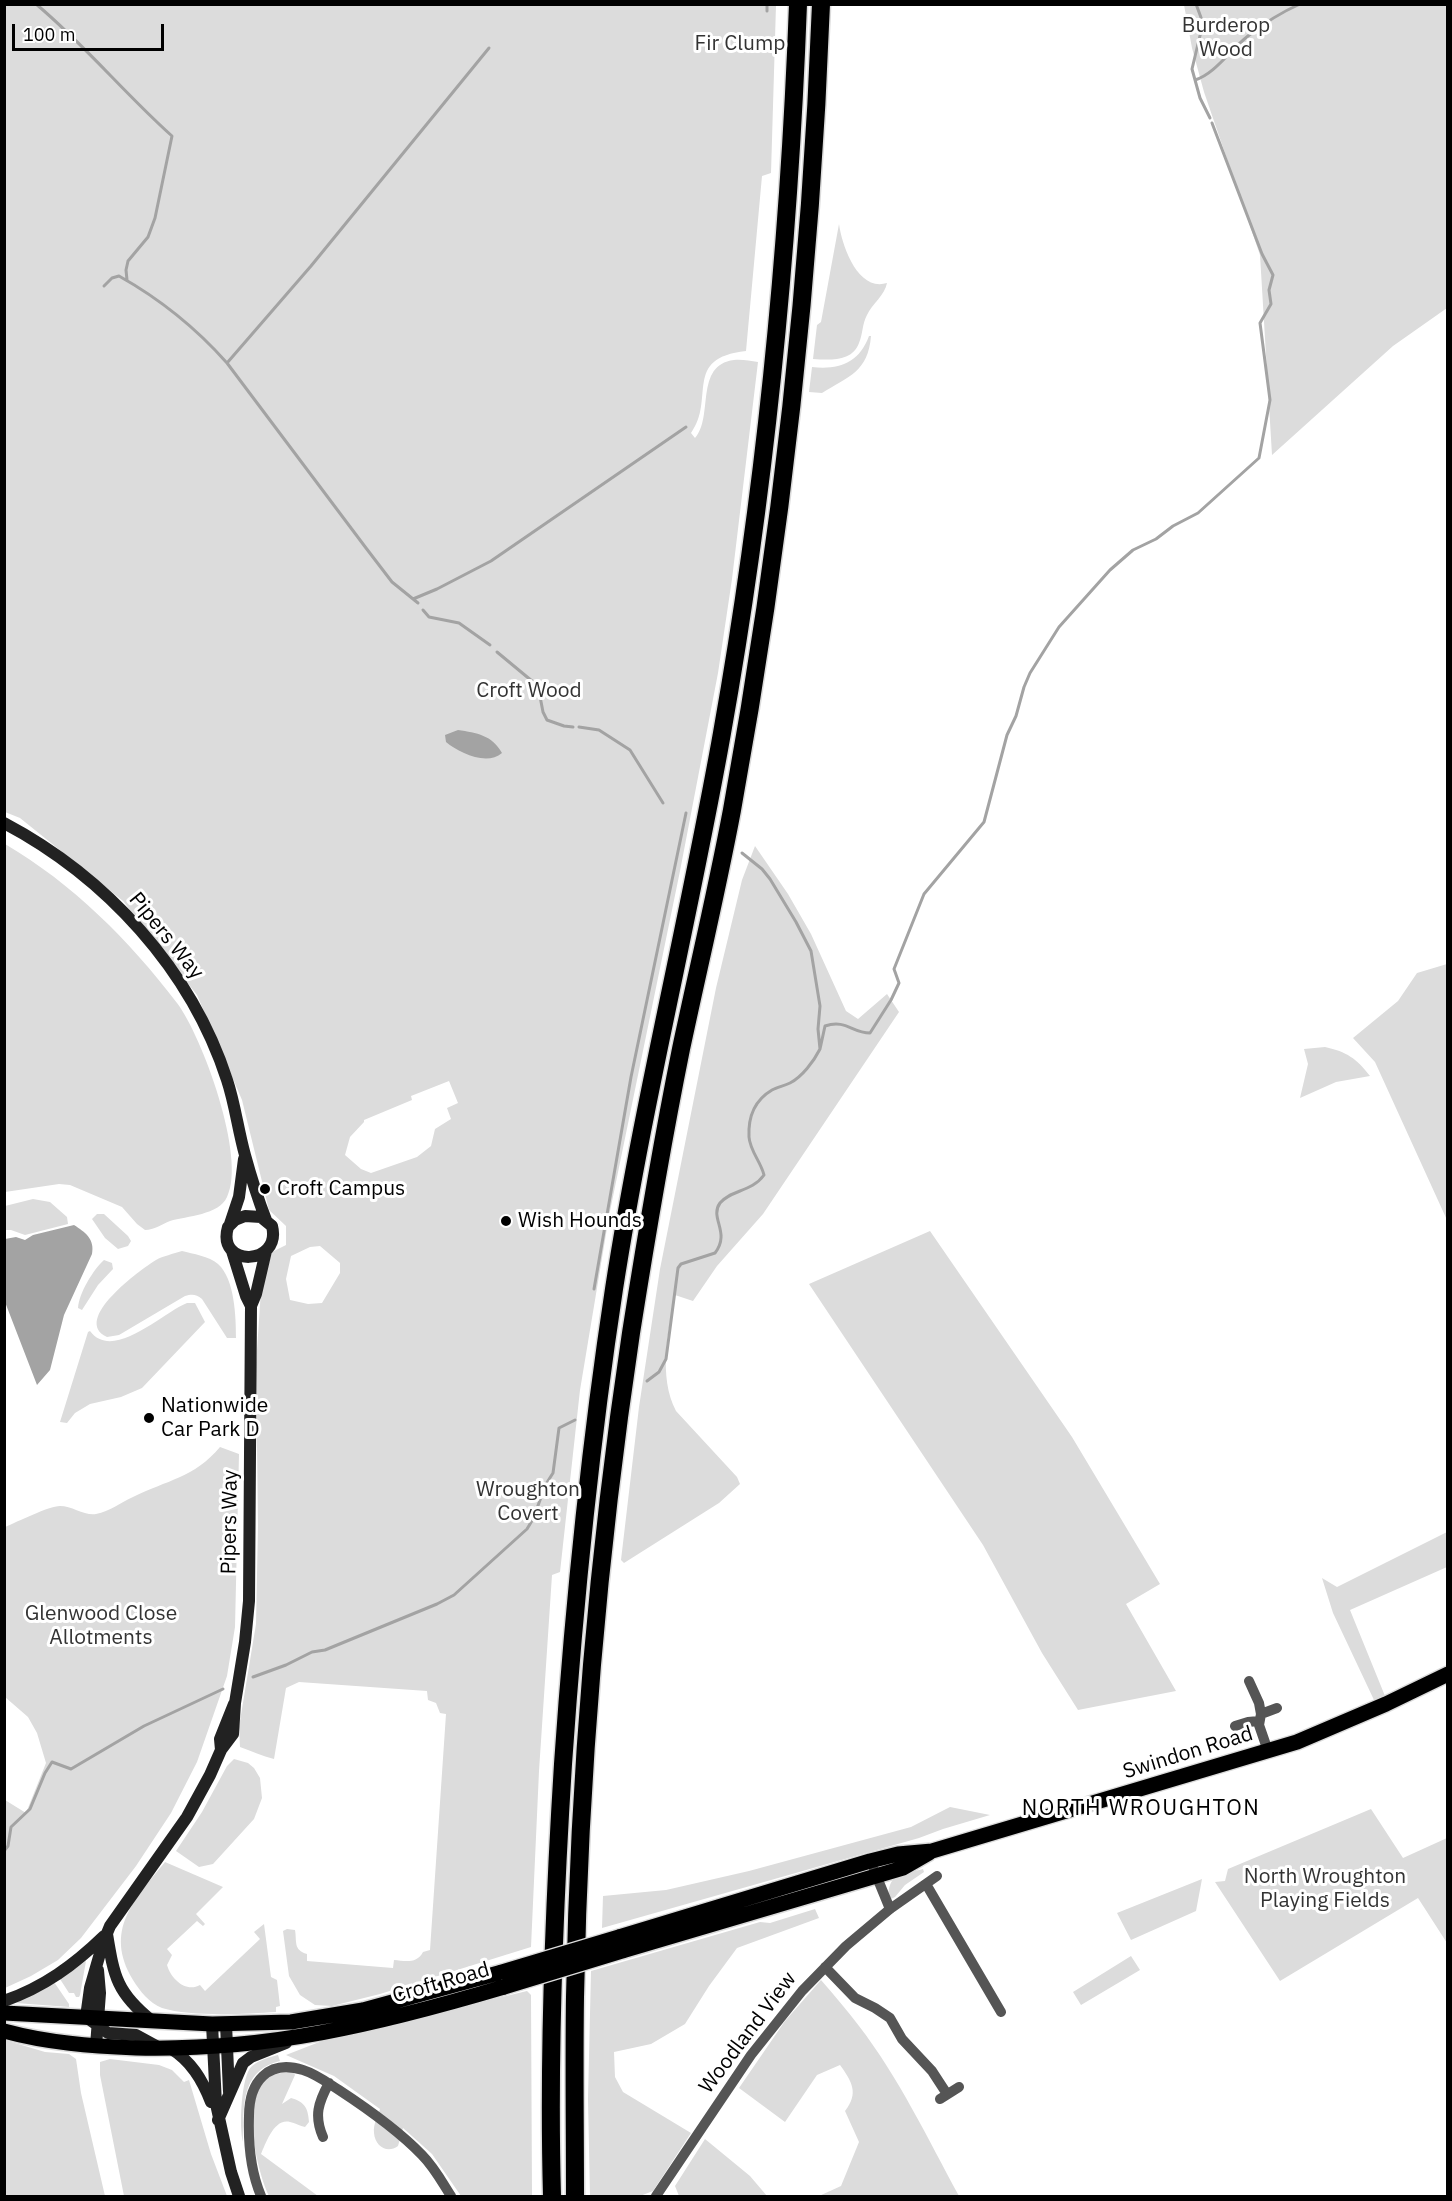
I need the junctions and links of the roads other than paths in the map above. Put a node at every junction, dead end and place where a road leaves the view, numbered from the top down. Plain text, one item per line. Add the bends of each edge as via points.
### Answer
1 (798, 4) edge
2 (821, 4) edge
3 (4, 823) edge
4 (245, 1155) junction
5 (266, 1220) junction
6 (230, 1224) junction
7 (232, 1251) junction
8 (266, 1251) junction
9 (251, 1306) junction
10 (1448, 1674) edge
11 (1249, 1681) dead end
12 (1277, 1707) dead end
13 (1260, 1718) junction
14 (1235, 1726) dead end
15 (1268, 1751) junction
16 (932, 1851) junction
17 (870, 1861) junction
18 (937, 1876) dead end
19 (877, 1877) junction
20 (926, 1884) junction
21 (890, 1909) junction
22 (107, 1933) junction
23 (620, 1944) junction
24 (825, 1966) junction
25 (503, 1979) junction
26 (4, 2001) edge
27 (1001, 2012) dead end
28 (4, 2013) edge
29 (94, 2020) junction
30 (152, 2021) junction
31 (219, 2024) junction
32 (4, 2031) edge
33 (300, 2038) junction
34 (96, 2046) junction
35 (220, 2047) junction
36 (165, 2048) junction
37 (329, 2083) junction
38 (959, 2087) dead end
39 (229, 2096) junction
40 (218, 2120) junction
41 (323, 2137) dead end
42 (239, 2196) edge
43 (261, 2196) edge
44 (451, 2196) edge
45 (552, 2196) edge
46 (575, 2196) edge
47 (656, 2196) edge

1 - 45 highway via 778,321 752,549 708,809 624,1227 578,1571 557,1857
2 - 46 highway via 801,323 774,550 732,810 653,1196 611,1485 583,1801 575,1997
3 - 4 main road, Pipers Way via 56,854 99,889 141,931 174,972 204,1022 221,1062
4 - 5 main road, Pipers Way
4 - 6 main road, Pipers Way via 239,1197
5 - 6 main road via 245,1216
5 - 8 main road via 273,1234
6 - 7 main road via 227,1240
7 - 8 main road via 243,1257
7 - 9 main road, Pipers Way
8 - 9 main road, Pipers Way
9 - 22 main road, Pipers Way via 249,1601 233,1734 192,1809
10 - 15 main road, Swindon Road via 1325,1731
11 - 13 street via 1259,1703
12 - 13 street
13 - 14 street
13 - 15 street
15 - 16 main road, Swindon Road
16 - 17 main road, Swindon Road
16 - 19 main road, Swindon Road
17 - 19 street
17 - 23 main road, Croft Road
18 - 20 street, Woodland View
19 - 21 street
19 - 23 main road, Croft Road
20 - 21 street, Woodland View
20 - 27 street
21 - 24 street, Woodland View
22 - 26 main road via 65,1970
22 - 29 main road, Pipers Way via 89,1992
22 - 30 main road via 118,1982 130,2002
23 - 25 main road, Croft Road, bridge
24 - 38 street via 855,1998 890,2018 902,2039 932,2071 944,2097
24 - 47 street, Woodland View via 751,2055
25 - 31 main road, Croft Road via 291,2022
25 - 33 main road, Croft Road via 384,2020
28 - 29 main road, Croft Road
29 - 30 main road, Croft Road
29 - 34 main road, Pipers Way
29 - 36 main road via 109,2033 136,2035
30 - 31 main road, Croft Road
31 - 35 main road
32 - 34 main road, Croft Road via 46,2041
33 - 35 main road, Croft Road
33 - 39 main road via 246,2060
34 - 36 main road, Croft Road
35 - 36 main road, Croft Road
35 - 39 main road
35 - 40 main road via 215,2096
36 - 40 main road via 188,2061 201,2078
37 - 41 street via 317,2108
37 - 43 street via 302,2070 284,2067 270,2071 257,2082 249,2102 250,2160
37 - 44 street via 411,2144 431,2165
39 - 40 main road
40 - 42 main road

